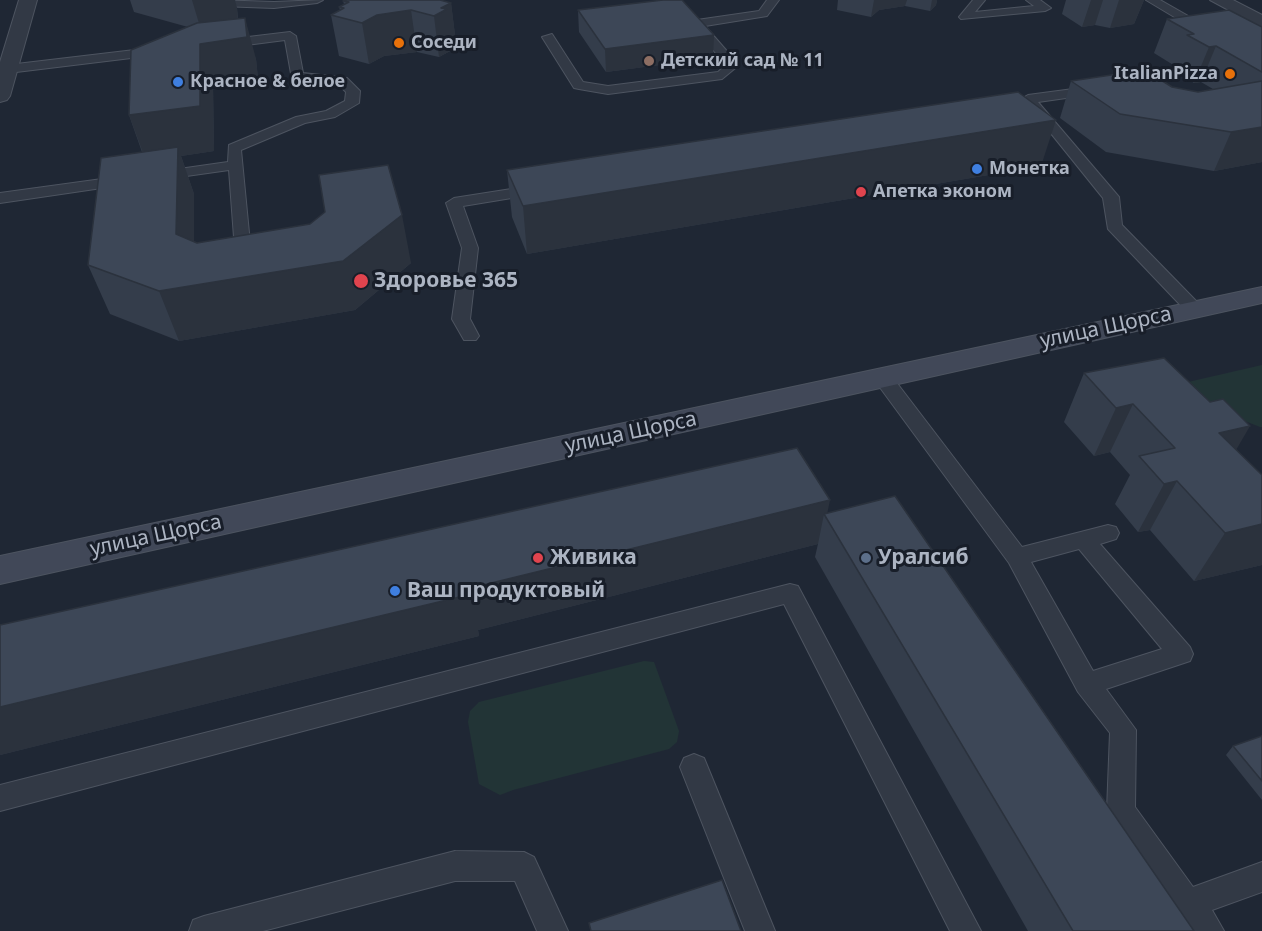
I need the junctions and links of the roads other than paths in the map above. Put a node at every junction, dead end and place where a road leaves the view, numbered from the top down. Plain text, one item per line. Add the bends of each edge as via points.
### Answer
1 (28, 0) edge
2 (220, 0) edge
3 (317, 0) edge
4 (773, 0) edge
5 (979, 0) edge
6 (1032, 0) edge
7 (1152, 0) edge
8 (1219, 0) edge
9 (1248, 19) edge
10 (1219, 21) edge
11 (548, 37) dead end
12 (208, 45) edge
13 (172, 50) edge
14 (8, 69) junction
15 (1109, 88) edge
16 (0, 96) edge
17 (1041, 111) junction
18 (1018, 115) edge
19 (236, 165) junction
20 (548, 189) edge
21 (0, 198) edge
22 (245, 274) edge
23 (1262, 295) edge
24 (1194, 309) junction
25 (470, 336) dead end
26 (883, 378) junction
27 (1108, 533) dead end
28 (1084, 540) junction
29 (1017, 557) junction
30 (0, 570) edge
31 (1087, 684) junction
32 (694, 767) dead end
33 (0, 798) edge
34 (1262, 877) edge
35 (1187, 904) junction
36 (204, 931) edge
37 (553, 931) edge
38 (760, 931) edge
39 (966, 931) edge
40 (1209, 931) edge

1 - 14 street
2 - 3 lane via 274,5
4 - 11 lane via 763,14 697,24 733,65 722,75 608,90 579,85
5 - 6 lane via 965,18 1045,8
7 - 10 lane via 1195,25
8 - 9 street
12 - 19 lane via 290,36 297,76 342,81 353,91 352,103 330,114 301,120 234,148
13 - 14 lane
14 - 16 street
15 - 17 lane via 1028,99
17 - 18 lane
17 - 24 lane via 1112,197 1114,226
19 - 21 lane
19 - 22 lane
20 - 25 lane via 454,203 470,248 461,319
23 - 24 main road, улица Щорса
24 - 26 main road, улица Щорса
26 - 29 lane
26 - 30 main road, улица Щорса
27 - 28 lane
28 - 29 lane
28 - 31 lane via 1182,654
29 - 31 lane
31 - 35 lane via 1123,730 1121,811
32 - 38 lane
33 - 39 lane via 790,593
34 - 35 lane
35 - 40 lane
36 - 37 lane via 455,866 524,867

